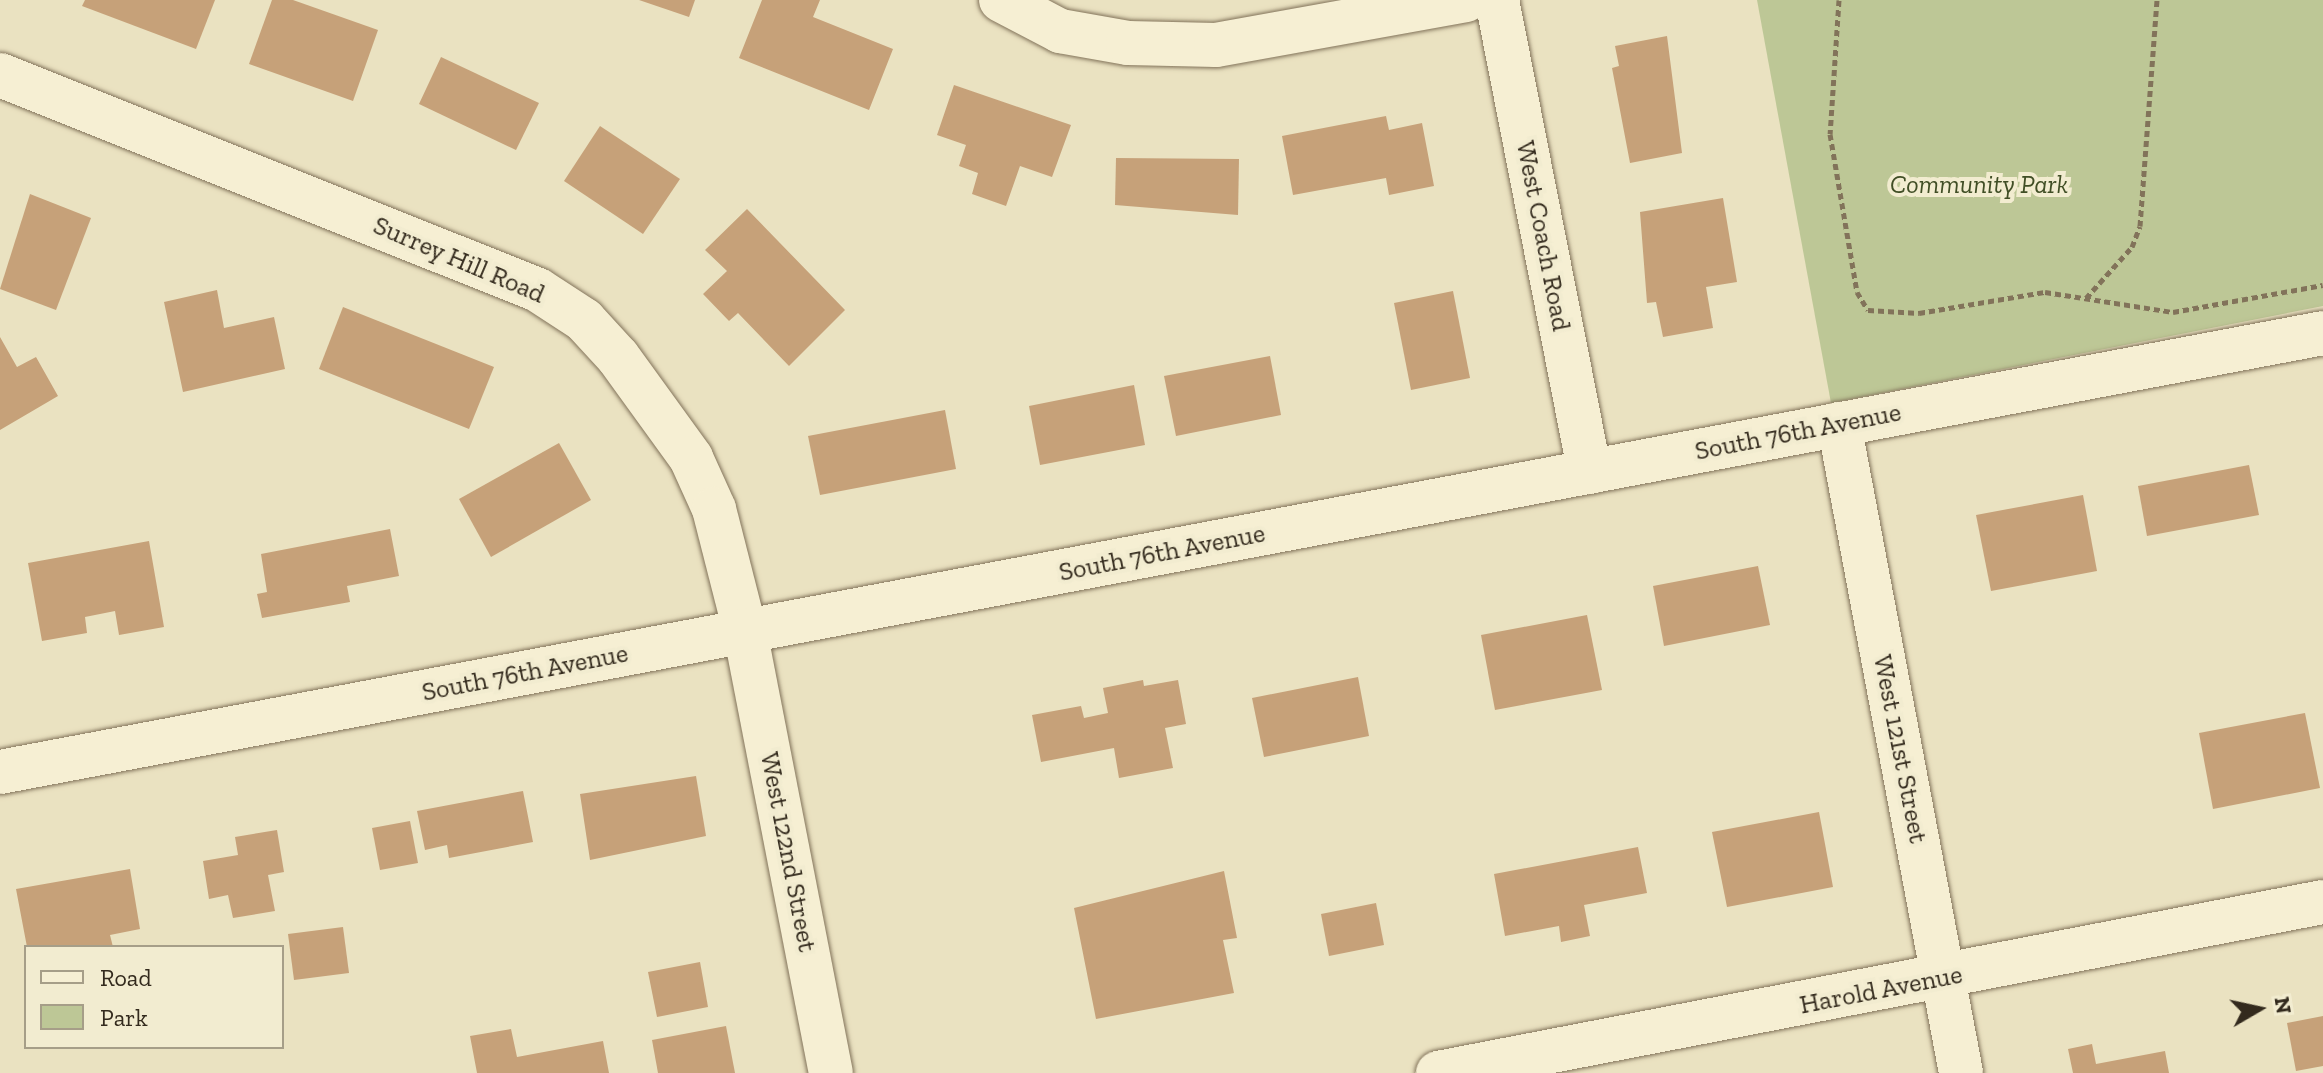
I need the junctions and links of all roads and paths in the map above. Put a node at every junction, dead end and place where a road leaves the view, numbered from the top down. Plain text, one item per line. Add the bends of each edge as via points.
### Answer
1 (1001, 0) edge
2 (1466, 0) edge
3 (1497, 0) edge
4 (1839, 0) edge
5 (2157, 0) edge
6 (0, 75) edge
7 (2323, 285) edge
8 (2086, 298) junction
9 (2323, 333) edge
10 (1839, 424) junction
11 (1590, 472) junction
12 (745, 631) junction
13 (0, 772) edge
14 (2323, 902) edge
15 (1943, 978) junction
16 (831, 1073) edge
17 (1438, 1073) edge
18 (1961, 1073) edge

1 - 2 street via 1060,31 1128,43 1216,45
3 - 11 street, West Coach Road
4 - 8 path via 1830,134 1860,301 1878,315 1895,315 2045,292
5 - 8 path via 2140,226 2132,247
6 - 12 street, Surrey Hill Road via 485,266 584,320 691,458 714,509
7 - 8 path via 2173,312
9 - 10 street, South 76th Avenue
10 - 11 street, South 76th Avenue
10 - 15 street, West 121st Street
11 - 12 street, South 76th Avenue
12 - 13 street, South 76th Avenue
12 - 16 street, West 122nd Street
14 - 15 street, Harold Avenue
15 - 17 street, Harold Avenue
15 - 18 street, West 121st Street

